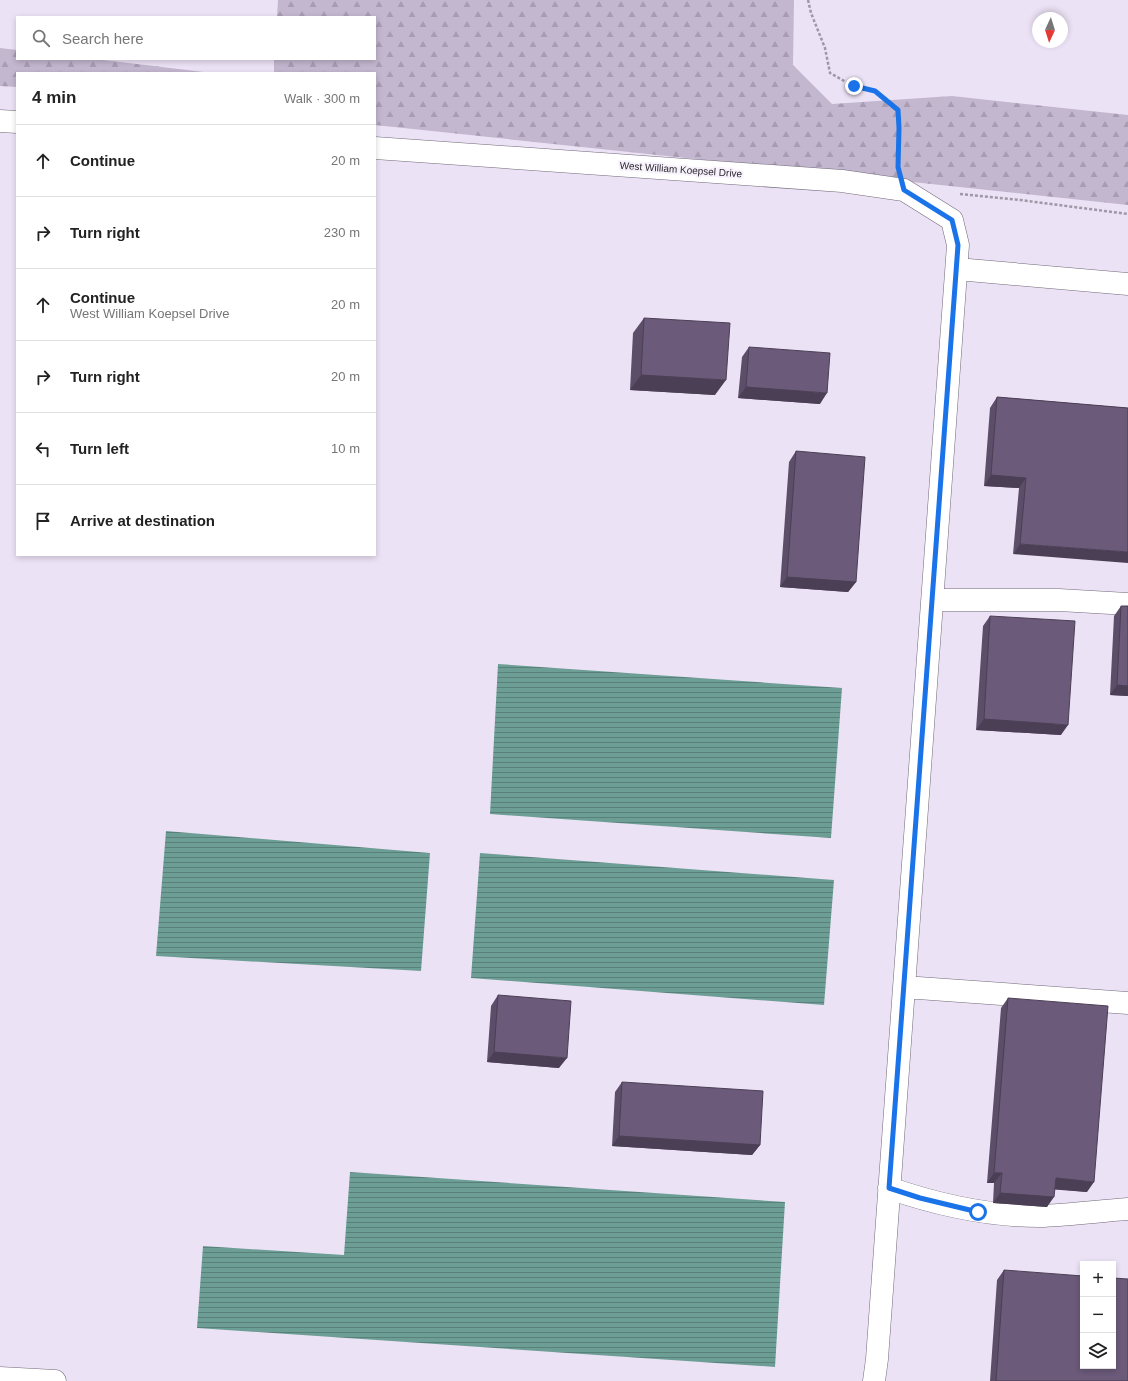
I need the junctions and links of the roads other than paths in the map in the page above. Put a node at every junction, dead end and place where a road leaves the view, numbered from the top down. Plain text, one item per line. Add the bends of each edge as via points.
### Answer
1 (0, 121) edge
2 (16, 122) edge
3 (376, 148) edge
4 (957, 269) junction
5 (1128, 284) edge
6 (933, 600) junction
7 (1128, 604) edge
8 (904, 987) junction
9 (1128, 1003) edge
10 (889, 1188) junction
11 (1128, 1208) edge
12 (0, 1378) edge
13 (55, 1381) edge
14 (874, 1381) edge

1 - 2 lane
3 - 4 lane, West William Koepsel Drive via 842,181 904,190 952,220 958,245
4 - 5 lane
4 - 6 lane, West William Koepsel Drive
6 - 7 lane via 1059,600
6 - 8 lane, West William Koepsel Drive
8 - 9 lane
8 - 10 lane, West William Koepsel Drive
10 - 11 lane via 978,1212 1040,1216
10 - 14 lane, West William Koepsel Drive
12 - 13 lane

